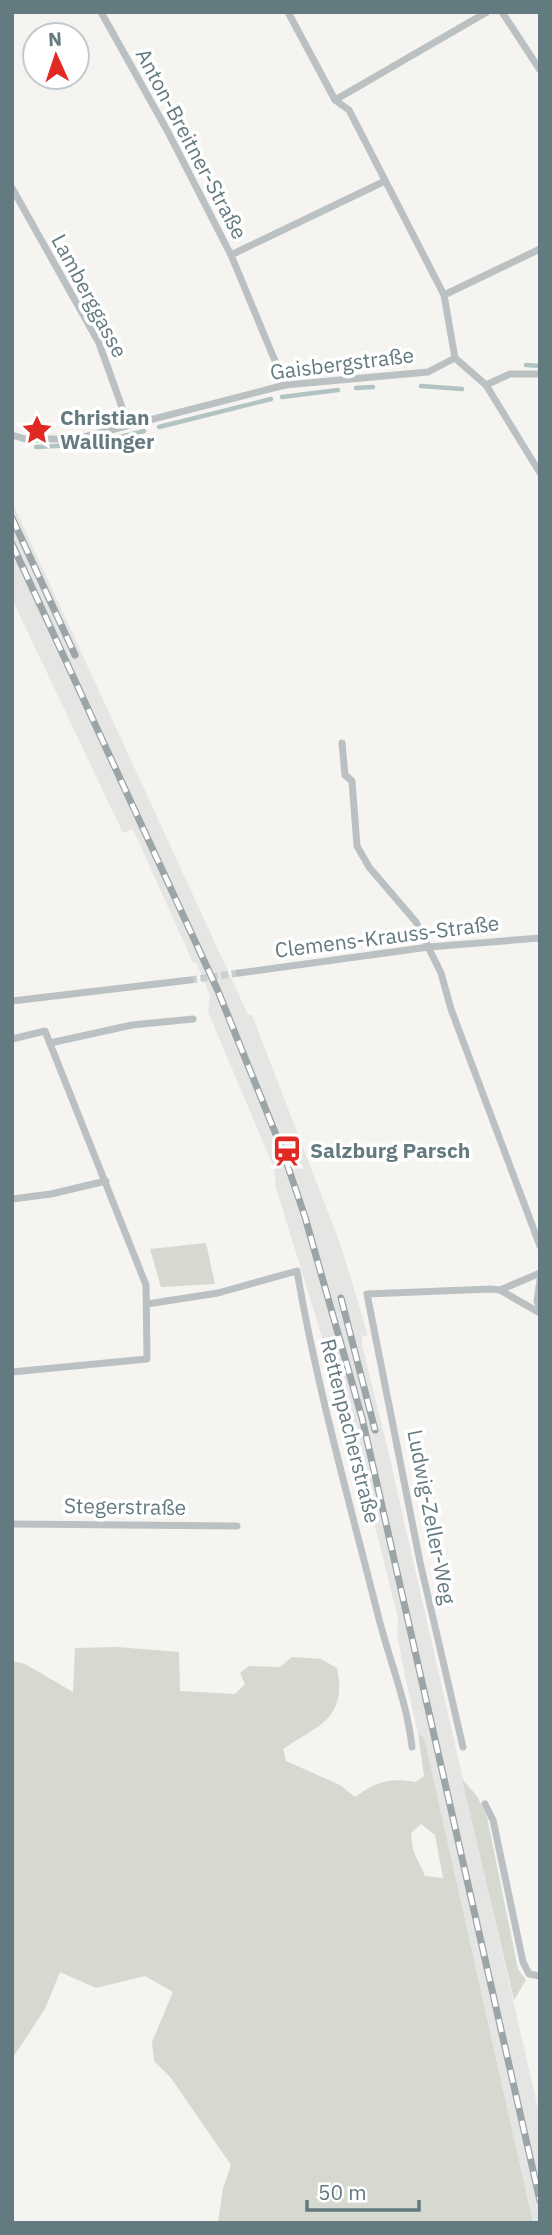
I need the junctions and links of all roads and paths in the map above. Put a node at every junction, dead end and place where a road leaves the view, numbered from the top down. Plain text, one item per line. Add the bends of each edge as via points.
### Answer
1 (101, 12) edge
2 (288, 12) edge
3 (487, 12) edge
4 (502, 12) edge
5 (540, 70) edge
6 (335, 100) junction
7 (385, 181) junction
8 (12, 188) edge
9 (540, 249) edge
10 (231, 255) junction
11 (444, 295) junction
12 (455, 358) junction
13 (540, 373) edge
14 (285, 386) junction
15 (486, 386) junction
16 (128, 424) junction
17 (12, 435) edge
18 (540, 473) edge
19 (342, 743) dead end
20 (540, 938) edge
21 (429, 947) junction
22 (239, 973) tunnel mouth
23 (190, 980) tunnel mouth
24 (12, 1001) edge
25 (193, 1019) dead end
26 (12, 1039) edge
27 (50, 1043) junction
28 (106, 1181) junction
29 (12, 1199) edge
30 (540, 1246) edge
31 (540, 1273) edge
32 (540, 1280) edge
33 (500, 1290) junction
34 (147, 1304) junction
35 (540, 1311) edge
36 (12, 1372) edge
37 (12, 1524) edge
38 (237, 1526) dead end
39 (412, 1747) dead end
40 (463, 1747) dead end
41 (485, 1804) dead end
42 (540, 1976) edge

1 - 10 street, Anton-Breitner-Straße
2 - 6 street
3 - 6 street
4 - 5 street
6 - 7 street via 349,110
7 - 10 street, Anton-Breitner-Straße
7 - 11 street
8 - 16 street, Lamberggasse via 99,343
9 - 11 street
10 - 14 street, Anton-Breitner-Straße
11 - 12 street
12 - 14 street, Gaisbergstraße via 428,372
12 - 15 street
13 - 15 street via 510,374
14 - 16 street, Gaisbergstraße
15 - 18 street
16 - 17 street, Gaisbergstraße via 76,439
19 - 21 street via 345,775 352,781 357,846
20 - 21 street, Clemens-Krauss-Straße
21 - 22 street, Clemens-Krauss-Straße
21 - 30 street
23 - 24 street
25 - 27 street via 132,1025
26 - 27 street via 45,1031
27 - 28 street
28 - 29 street
28 - 34 street via 146,1285
31 - 33 street
32 - 35 street
33 - 35 street
33 - 40 street, Ludwig-Zeller-Weg via 367,1294 420,1562
34 - 36 street via 147,1359
34 - 39 street, Rettenpacherstraße via 218,1293 297,1271 387,1653 410,1721
37 - 38 street, Stegerstraße
41 - 42 street via 493,1820 523,1962 529,1974

